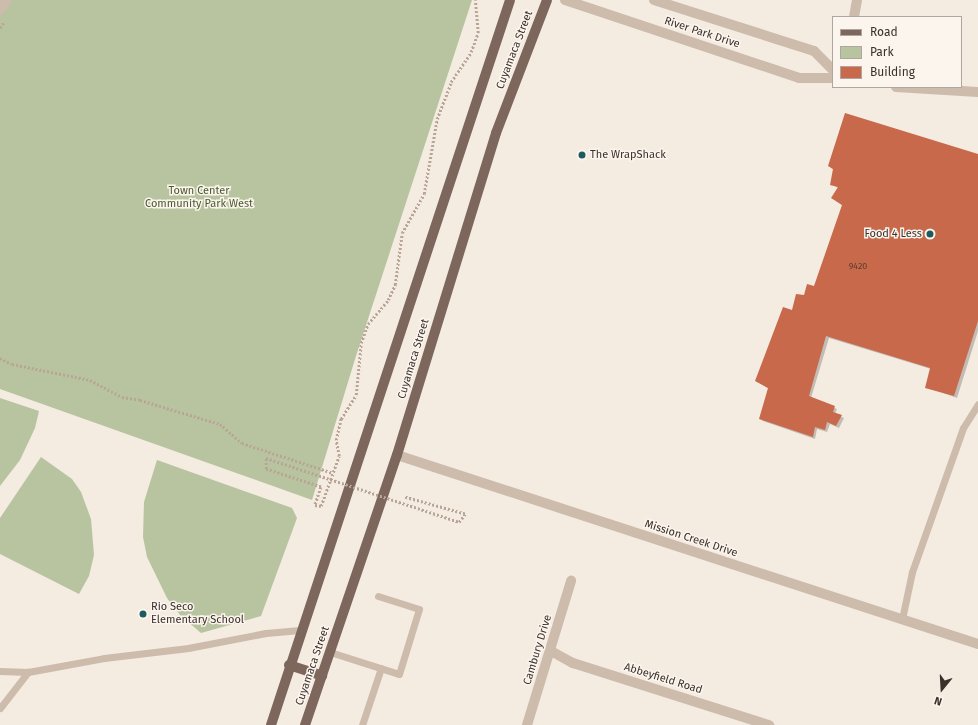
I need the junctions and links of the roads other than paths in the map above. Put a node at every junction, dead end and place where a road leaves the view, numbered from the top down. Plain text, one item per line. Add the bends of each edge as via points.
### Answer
1 (7, 0) edge
2 (510, 0) edge
3 (547, 0) edge
4 (565, 0) edge
5 (654, 0) edge
6 (857, 0) edge
7 (0, 10) edge
8 (854, 16) edge
9 (832, 69) edge
10 (832, 78) edge
11 (912, 88) edge
12 (978, 92) edge
13 (978, 404) edge
14 (397, 455) junction
15 (571, 581) dead end
16 (378, 596) dead end
17 (902, 619) junction
18 (300, 630) junction
19 (978, 644) edge
20 (552, 651) junction
21 (330, 652) junction
22 (289, 665) junction
23 (380, 668) junction
24 (0, 672) edge
25 (28, 672) junction
26 (322, 676) junction
27 (0, 708) edge
28 (271, 725) edge
29 (305, 725) edge
30 (362, 725) edge
31 (527, 725) edge
32 (769, 725) edge

1 - 7 street
2 - 18 main road, Cuyamaca Street
3 - 14 main road, Cuyamaca Street via 496,133
4 - 10 street, River Park Drive via 799,78
5 - 9 street, River Park Drive via 814,51
6 - 8 street
11 - 12 street
13 - 17 lane via 963,428 914,565
14 - 17 street, Mission Creek Drive
14 - 21 main road, Cuyamaca Street
15 - 20 street, Cambury Drive
16 - 23 lane via 419,609 399,674
17 - 19 street, Mission Creek Drive
18 - 22 main road, Cuyamaca Street
18 - 25 lane via 251,635 188,648 104,658
20 - 31 street, Cambury Drive
20 - 32 street, Abbeyfield Road via 573,663
21 - 23 lane
21 - 26 main road, Cuyamaca Street
22 - 26 main road
22 - 28 main road, Cuyamaca Street
23 - 30 lane
24 - 25 lane
25 - 27 lane
26 - 29 main road, Cuyamaca Street

